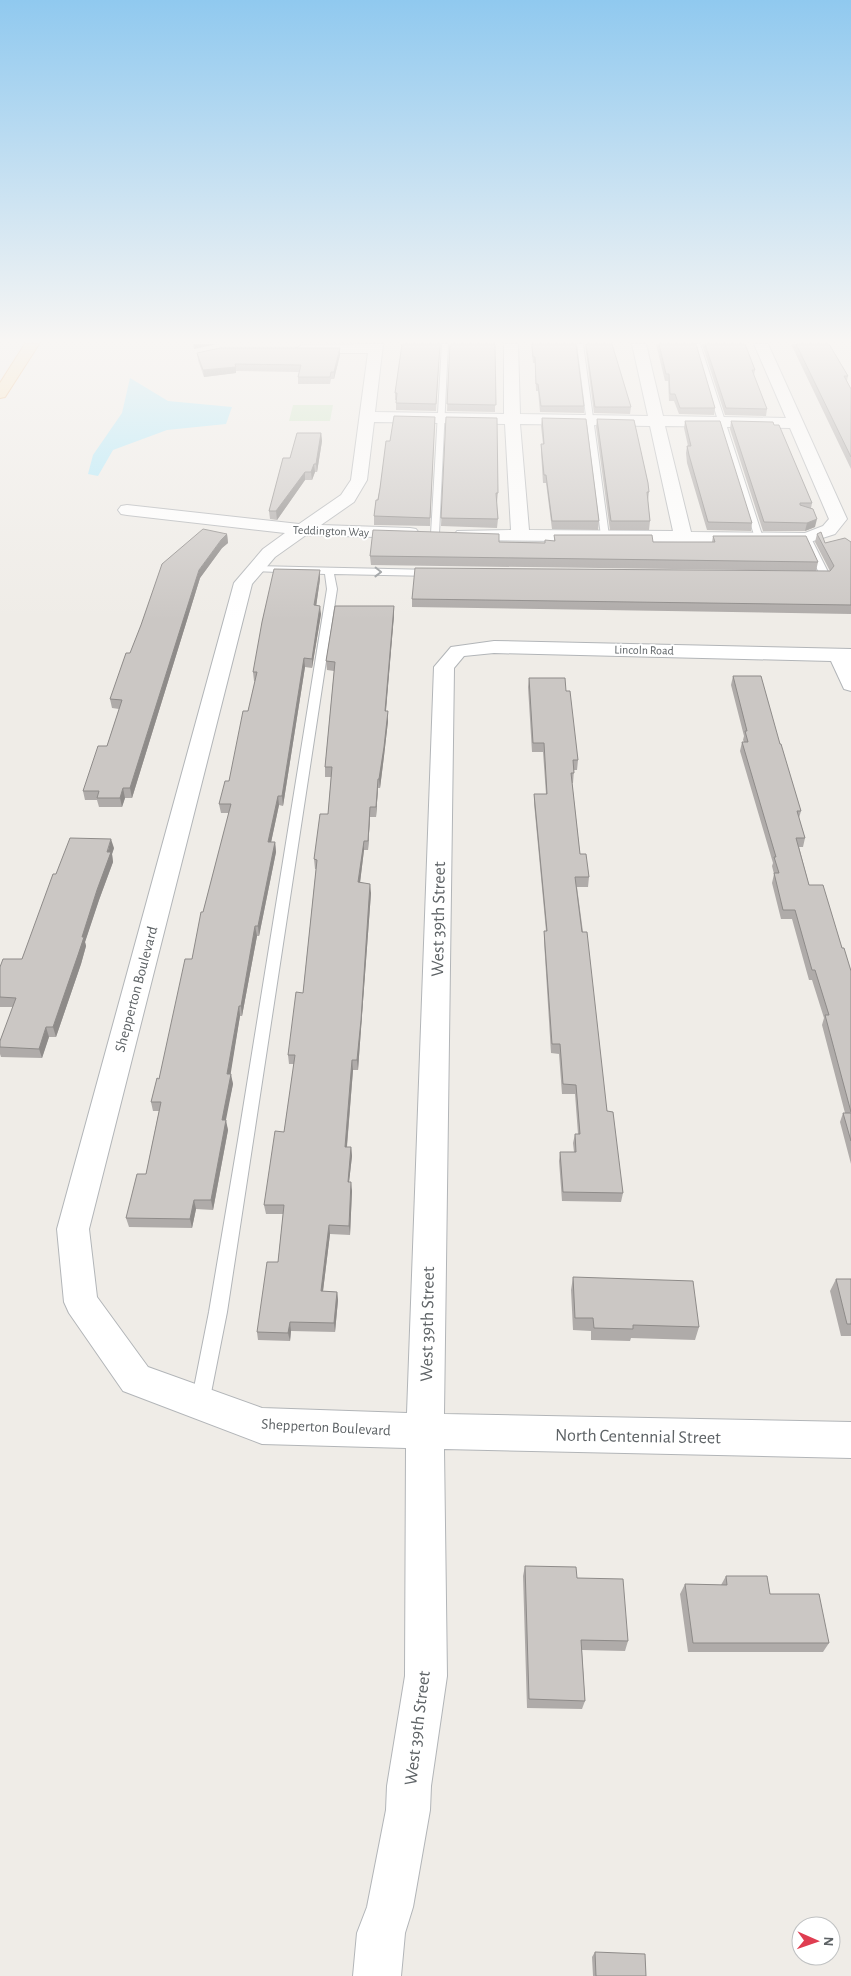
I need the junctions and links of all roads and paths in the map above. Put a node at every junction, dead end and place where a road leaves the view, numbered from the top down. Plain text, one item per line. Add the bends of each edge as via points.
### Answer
1 (364, 436) edge
2 (439, 436) edge
3 (513, 436) edge
4 (592, 436) edge
5 (661, 436) edge
6 (726, 436) edge
7 (802, 436) edge
8 (127, 510) dead end
9 (302, 530) junction
10 (435, 534) junction
11 (520, 536) junction
12 (605, 536) junction
13 (683, 537) junction
14 (760, 538) junction
15 (806, 538) junction
16 (255, 569) junction
17 (329, 571) junction
18 (444, 573) edge
19 (806, 576) edge
20 (845, 655) edge
21 (444, 667) joint
22 (851, 685) edge
23 (200, 1403) junction
24 (424, 1432) junction
25 (851, 1440) edge
26 (377, 1976) edge

1 - 9 street, Shepperton Boulevard via 359,480 348,498
2 - 10 lane
3 - 11 street
4 - 12 lane
5 - 13 street
6 - 14 lane
7 - 15 street, Teddington Way via 838,519 829,530
8 - 9 street, Teddington Way
9 - 10 street, Teddington Way
9 - 16 street, Shepperton Boulevard via 268,553
10 - 11 street, Teddington Way
11 - 12 street, Teddington Way
12 - 13 street, Teddington Way
13 - 14 street, Teddington Way
14 - 15 street, Teddington Way
15 - 19 lane via 825,576
16 - 17 lane
16 - 23 street, Shepperton Boulevard via 243,583 73,1229 80,1302 136,1379
17 -> 18 lane
17 - 23 lane via 332,589 246,1140
20 - 21 street, Lincoln Road via 494,647 458,651
20 - 22 street
21 - 24 street, West 39th Street
23 - 24 street, Shepperton Boulevard via 262,1426
24 - 25 street, North Centennial Street
24 - 26 street, West 39th Street via 426,1676 408,1810 390,1907 381,1933

